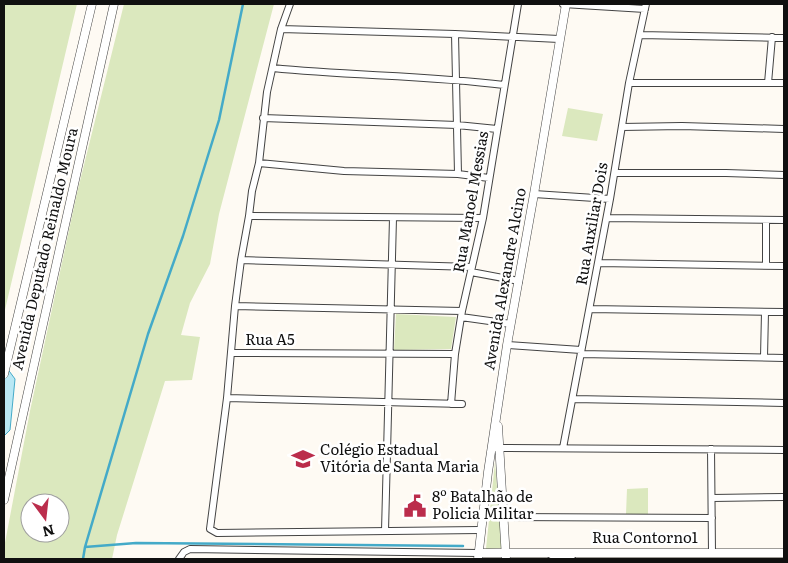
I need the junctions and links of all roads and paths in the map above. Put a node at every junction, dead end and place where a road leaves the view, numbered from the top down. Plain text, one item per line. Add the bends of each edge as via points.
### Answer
1 (92, 4) edge
2 (114, 4) edge
3 (290, 4) edge
4 (518, 4) edge
5 (565, 4) edge
6 (613, 6) edge
7 (645, 7) edge
8 (281, 30) junction
9 (455, 34) junction
10 (640, 35) junction
11 (512, 37) junction
12 (772, 37) junction
13 (784, 38) edge
14 (559, 39) junction
15 (273, 68) junction
16 (456, 79) junction
17 (629, 83) junction
18 (768, 83) junction
19 (784, 83) edge
20 (504, 85) junction
21 (263, 118) junction
22 (457, 125) junction
23 (622, 127) junction
24 (497, 129) junction
25 (784, 129) edge
26 (259, 164) junction
27 (614, 173) junction
28 (458, 174) junction
29 (784, 175) edge
30 (489, 178) junction
31 (534, 194) junction
32 (610, 199) junction
33 (249, 216) junction
34 (393, 218) junction
35 (483, 218) junction
36 (607, 218) junction
37 (766, 220) junction
38 (784, 220) edge
39 (241, 260) junction
40 (598, 262) junction
41 (392, 264) junction
42 (766, 265) junction
43 (784, 266) edge
44 (472, 269) junction
45 (519, 282) junction
46 (235, 306) junction
47 (590, 309) junction
48 (391, 310) junction
49 (765, 312) junction
50 (784, 312) edge
51 (462, 314) junction
52 (511, 324) junction
53 (507, 344) junction
54 (581, 352) junction
55 (232, 353) junction
56 (455, 354) junction
57 (390, 355) junction
58 (764, 357) junction
59 (784, 358) edge
60 (4, 374) edge
61 (227, 398) junction
62 (573, 399) junction
63 (388, 402) junction
64 (784, 403) edge
65 (450, 404) junction
66 (462, 404) dead end
67 (496, 448) junction
68 (563, 448) junction
69 (711, 450) junction
70 (784, 450) edge
71 (784, 497) edge
72 (712, 498) junction
73 (4, 500) edge
74 (504, 517) junction
75 (712, 518) junction
76 (385, 530) junction
77 (480, 530) junction
78 (712, 552) junction
79 (538, 553) junction
80 (784, 553) edge
81 (478, 556) edge
82 (506, 556) edge
83 (679, 556) edge
84 (178, 559) edge
85 (572, 559) edge

1 - 60 street, Avenida Deputado Reinaldo Moura
2 - 73 street, Avenida Deputado Reinaldo Moura
3 - 8 street
4 - 11 street, Rua Manoel Messias
5 - 6 street
5 - 14 street, Avenida Alexandre Alcino
6 - 7 street
7 - 10 street, Rua Auxiliar Dois
8 - 9 street
8 - 15 street
9 - 11 street
9 - 16 street
10 - 12 street
10 - 17 street, Rua Auxiliar Dois
11 - 14 street
11 - 20 street, Rua Manoel Messias
12 - 13 street
12 - 18 street
14 - 31 street, Avenida Alexandre Alcino
15 - 16 street
15 - 21 street
16 - 20 street
16 - 22 street
17 - 18 street
17 - 23 street, Rua Auxiliar Dois
18 - 19 street
20 - 24 street, Rua Manoel Messias
21 - 22 street
21 - 26 street
22 - 24 street
22 - 28 street
23 - 25 street
23 - 27 street, Rua Auxiliar Dois
24 - 30 street, Rua Manoel Messias
26 - 28 street via 344,171
26 - 33 street
27 - 29 street
27 - 32 street, Rua Auxiliar Dois
28 - 30 street
30 - 35 street, Rua Manoel Messias
31 - 32 street
31 - 45 street, Avenida Alexandre Alcino
32 - 36 street, Rua Auxiliar Dois
33 - 34 street
33 - 39 street
34 - 35 street
34 - 41 street
35 - 44 street, Rua Manoel Messias
36 - 37 street
36 - 40 street, Rua Auxiliar Dois
37 - 38 street
37 - 42 street
39 - 41 street
39 - 46 street
40 - 42 street
40 - 47 street, Rua Auxiliar Dois
41 - 44 street
41 - 48 street
42 - 43 street
44 - 45 street
44 - 51 street, Rua Manoel Messias
45 - 52 street, Avenida Alexandre Alcino
46 - 48 street
46 - 55 street
47 - 49 street
47 - 54 street, Rua Auxiliar Dois
48 - 51 street
48 - 57 street
49 - 50 street
49 - 58 street
51 - 52 street
51 - 56 street, Rua Manoel Messias
52 - 53 street, Avenida Alexandre Alcino
53 - 54 street
53 - 67 street, Avenida Alexandre Alcino via 497,414
54 - 58 street
54 - 62 street, Rua Auxiliar Dois
55 - 57 street, Rua A5
55 - 61 street, Rua A5
56 - 57 street, Rua A5
56 - 65 street, Rua Manoel Messias
57 - 63 street
58 - 59 street
61 - 63 street
61 - 76 street, Rua A5 via 210,529 217,534
62 - 64 street
62 - 68 street, Rua Auxiliar Dois
63 - 65 street
63 - 76 street
65 - 66 street
67 - 68 street
67 - 74 street
67 - 77 street, Avenida Alexandre Alcino
68 - 69 street
69 - 70 street
69 - 72 street
71 - 72 street
72 - 75 street
74 - 75 street
74 - 82 street
75 - 78 street
76 - 77 street
77 - 81 street, Avenida Alexandre Alcino
78 - 80 street, Rua Contorno1
78 - 83 street, Rua Contorno1
79 - 82 street, Rua Contorno1
79 - 83 street, Rua Contorno1
79 - 85 street
81 - 82 street, Rua Contorno1
81 - 84 street via 190,549

